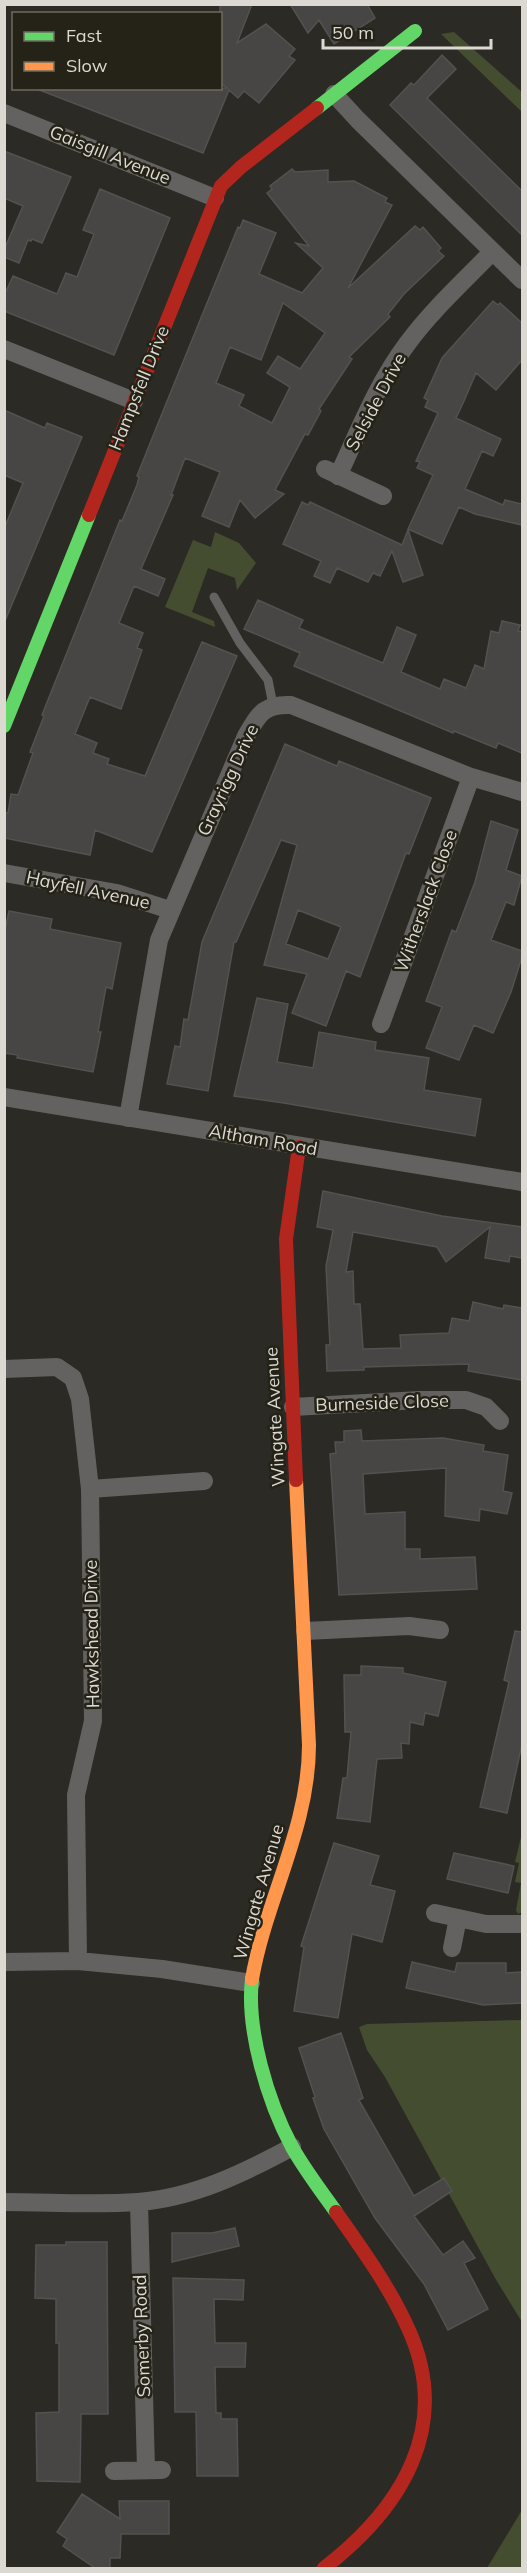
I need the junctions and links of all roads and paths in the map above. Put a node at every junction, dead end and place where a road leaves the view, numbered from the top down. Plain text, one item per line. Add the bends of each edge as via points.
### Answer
1 (415, 30) dead end
2 (334, 94) junction
3 (4, 113) edge
4 (215, 198) junction
5 (492, 252) junction
6 (522, 280) edge
7 (4, 350) edge
8 (134, 401) junction
9 (383, 496) dead end
10 (214, 597) dead end
11 (273, 705) junction
12 (4, 726) edge
13 (471, 777) junction
14 (522, 792) edge
15 (4, 873) edge
16 (170, 910) junction
17 (381, 1024) dead end
18 (4, 1097) edge
19 (128, 1118) junction
20 (299, 1147) junction
21 (522, 1182) edge
22 (4, 1369) edge
23 (293, 1407) junction
24 (500, 1421) dead end
25 (204, 1481) dead end
26 (90, 1489) junction
27 (440, 1630) dead end
28 (305, 1631) junction
29 (435, 1913) dead end
30 (458, 1918) junction
31 (522, 1924) edge
32 (452, 1948) dead end
33 (78, 1960) junction
34 (4, 1962) edge
35 (251, 1983) junction
36 (292, 2147) junction
37 (4, 2202) edge
38 (139, 2202) junction
39 (114, 2471) dead end
40 (324, 2568) edge

1 - 2 street, Hampsfell Drive
2 - 4 street, Hampsfell Drive via 229,177
2 - 5 street
3 - 4 street, Gaisgill Avenue
4 - 8 street, Hampsfell Drive
5 - 6 street
5 - 9 street, Selside Drive via 403,350 332,473
7 - 8 street
8 - 12 street, Hampsfell Drive
10 - 11 lane via 240,643 268,680
11 - 13 street, Grayrigg Drive via 308,710
11 - 16 street, Grayrigg Drive via 258,716 246,736
13 - 14 street, Grayrigg Drive
13 - 17 street, Witherslack Close
15 - 16 street, Hayfell Avenue via 117,893
16 - 19 street, Grayrigg Drive via 153,968
18 - 19 street, Altham Road
19 - 20 street, Altham Road
20 - 21 street, Altham Road
20 - 23 street, Wingate Avenue via 286,1239
22 - 26 street, Hawkshead Drive via 57,1367 73,1378 80,1399
23 - 24 street, Burneside Close via 466,1401 486,1407
23 - 28 street, Wingate Avenue
25 - 26 street
26 - 33 street, Hawkshead Drive via 93,1721 76,1795
27 - 28 street via 409,1626
28 - 35 street, Wingate Avenue via 307,1786
29 - 30 street
30 - 31 street via 486,1924
30 - 32 street
33 - 34 street
33 - 35 street
35 - 36 street, Wingate Avenue via 256,2038
36 - 38 street via 210,2186
36 - 40 street, Wingate Avenue via 404,2319 427,2389 424,2433 411,2472 389,2508
37 - 38 street
38 - 39 street, Somerby Road via 154,2470

